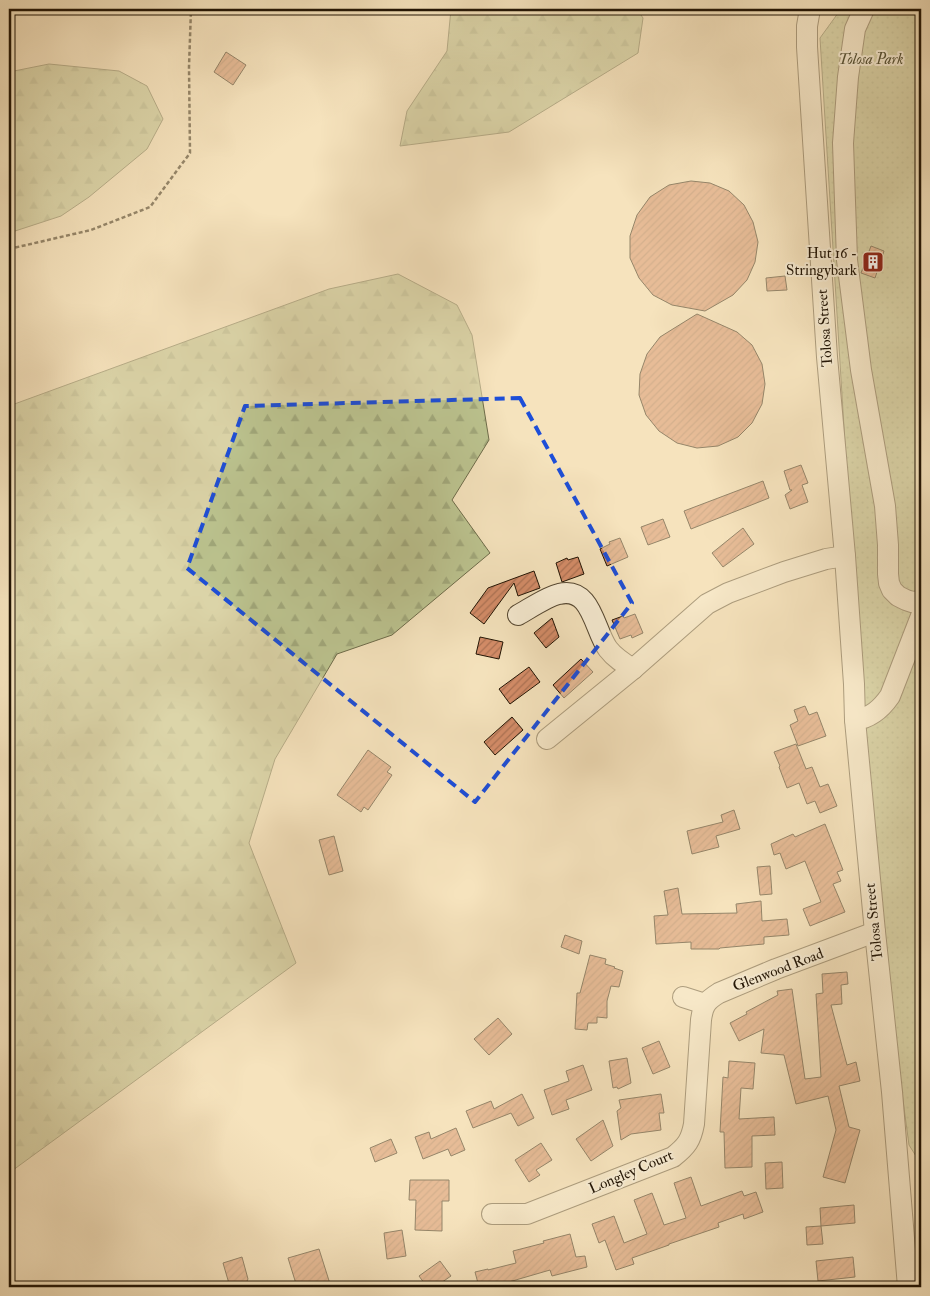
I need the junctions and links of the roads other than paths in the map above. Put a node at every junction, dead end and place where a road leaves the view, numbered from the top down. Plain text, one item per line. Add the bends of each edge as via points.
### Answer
1 (810, 9) edge
2 (864, 9) edge
3 (845, 556) junction
4 (921, 601) edge
5 (518, 615) dead end
6 (921, 616) edge
7 (633, 668) junction
8 (855, 720) junction
9 (546, 739) dead end
10 (875, 932) junction
11 (682, 997) dead end
12 (705, 1004) junction
13 (492, 1214) dead end
14 (908, 1287) edge

1 - 3 street, Tolosa Street via 807,47 827,357
2 - 4 street via 855,28 843,143 847,260 861,370 885,506 889,583 898,596 912,602
3 - 7 street via 784,572 707,604
3 - 8 street, Tolosa Street
5 - 7 street via 557,594 576,594 588,605 598,631 617,660
6 - 8 street via 890,696 878,711
7 - 9 street
8 - 10 street, Tolosa Street
10 - 12 street, Glenwood Road via 719,993
10 - 14 street, Tolosa Street
11 - 12 street
12 - 13 street, Longley Court via 701,1020 694,1124 688,1143 682,1150 663,1161 527,1214

